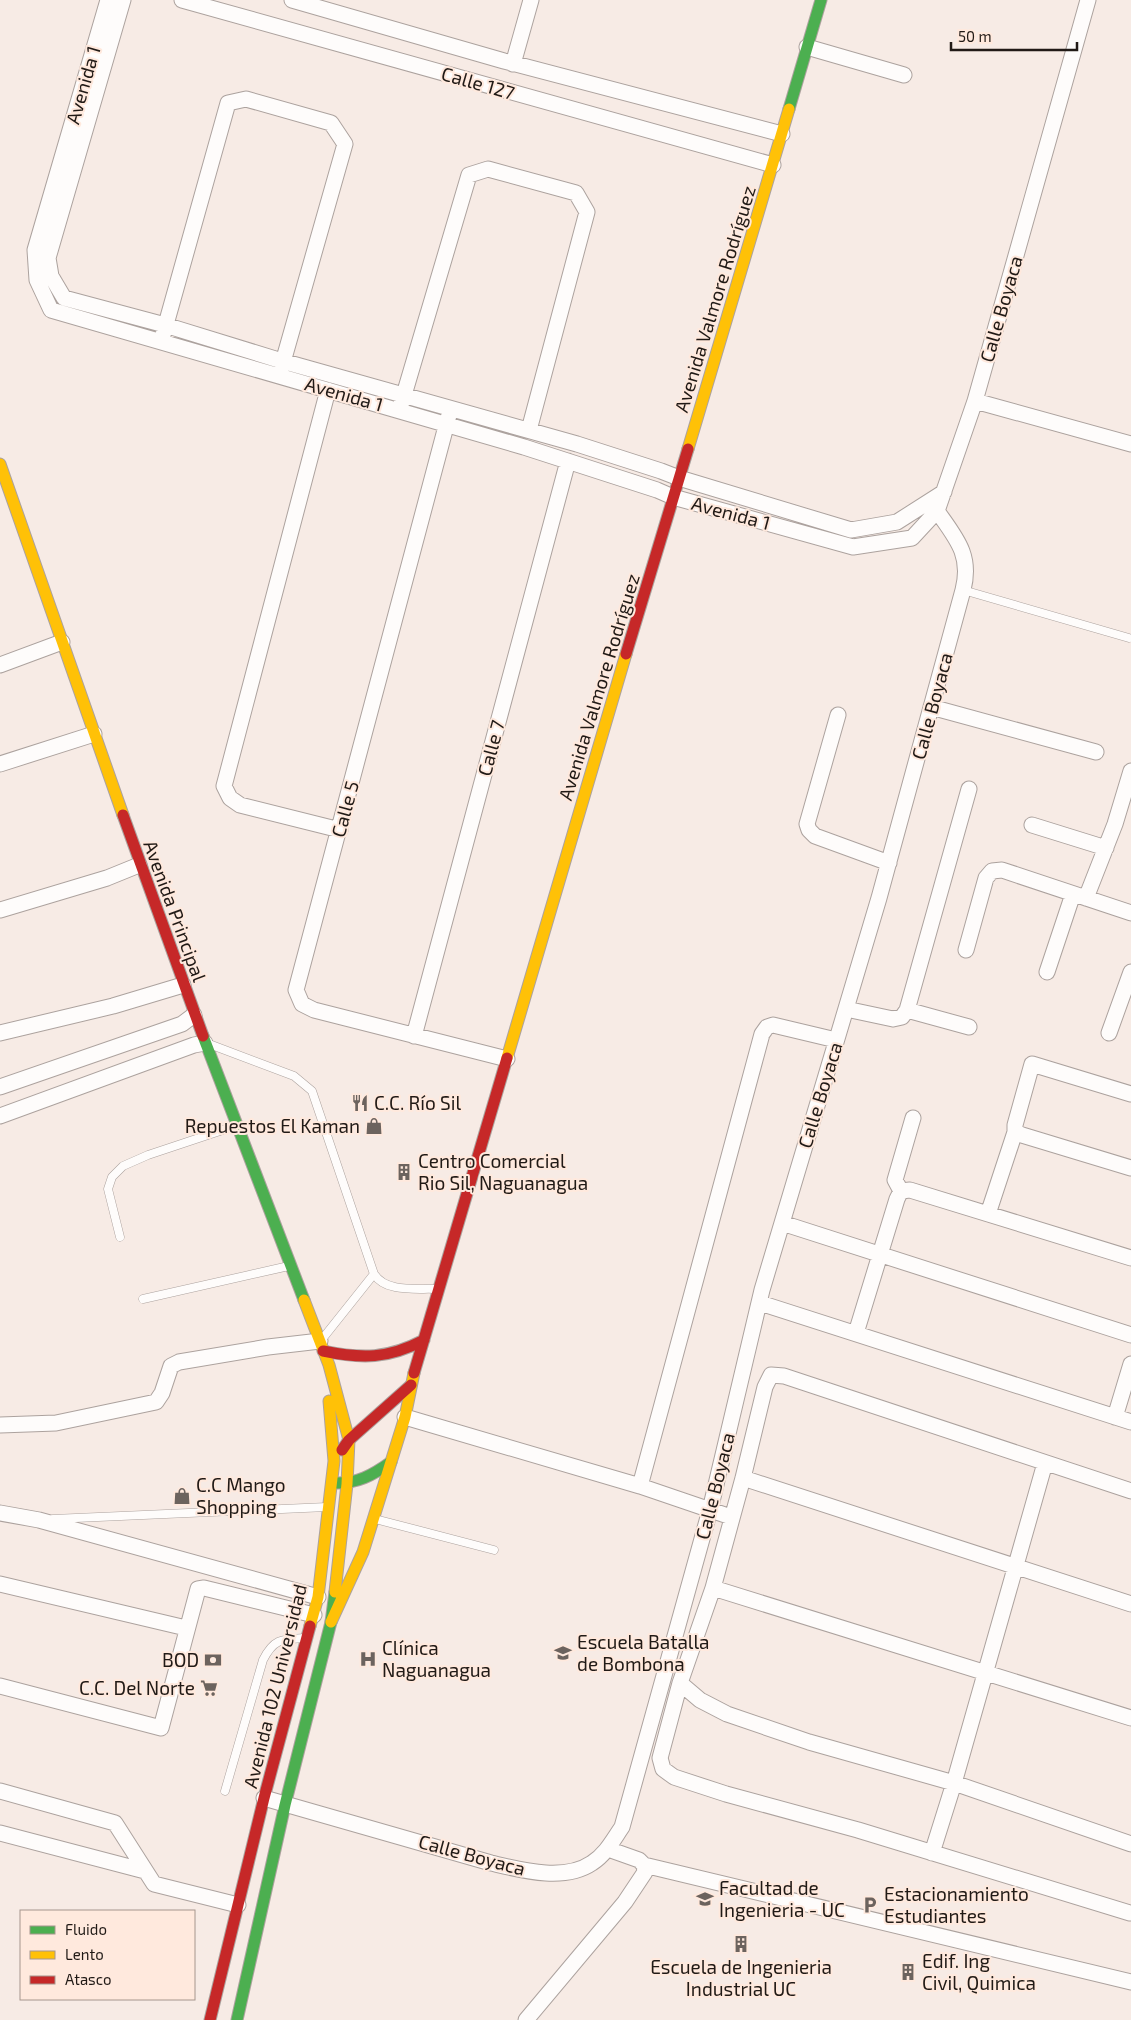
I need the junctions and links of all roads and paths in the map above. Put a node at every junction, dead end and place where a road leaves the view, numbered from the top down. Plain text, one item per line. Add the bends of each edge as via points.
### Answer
1 (108, 0) edge
2 (123, 0) edge
3 (182, 0) edge
4 (292, 0) edge
5 (532, 0) edge
6 (820, 0) edge
7 (1088, 0) edge
8 (807, 47) junction
9 (513, 64) junction
10 (904, 74) dead end
11 (782, 134) junction
12 (773, 165) junction
13 (165, 324) junction
14 (161, 341) junction
15 (281, 368) junction
16 (328, 390) junction
17 (403, 395) junction
18 (975, 401) junction
19 (451, 408) junction
20 (400, 411) junction
21 (448, 425) junction
22 (529, 430) junction
23 (1131, 444) edge
24 (568, 461) junction
25 (0, 464) edge
26 (679, 478) junction
27 (944, 492) junction
28 (5, 494) edge
29 (673, 497) junction
30 (937, 511) junction
31 (964, 590) junction
32 (1129, 638) dead end
33 (62, 642) junction
34 (0, 665) edge
35 (931, 707) junction
36 (838, 715) dead end
37 (94, 734) junction
38 (1096, 752) dead end
39 (0, 764) edge
40 (1131, 771) edge
41 (969, 789) dead end
42 (1032, 825) dead end
43 (340, 830) junction
44 (1106, 848) junction
45 (889, 863) junction
46 (140, 865) junction
47 (1080, 896) junction
48 (0, 910) edge
49 (1131, 913) edge
50 (966, 950) dead end
51 (1047, 972) dead end
52 (1131, 972) edge
53 (183, 984) junction
54 (846, 1009) junction
55 (907, 1010) junction
56 (194, 1014) junction
57 (969, 1027) dead end
58 (1109, 1033) dead end
59 (0, 1034) edge
60 (414, 1036) junction
61 (836, 1040) junction
62 (205, 1043) junction
63 (506, 1059) junction
64 (0, 1087) edge
65 (1131, 1094) edge
66 (0, 1116) edge
67 (913, 1118) dead end
68 (236, 1125) junction
69 (1015, 1132) junction
70 (1131, 1168) edge
71 (901, 1191) junction
72 (988, 1214) junction
73 (782, 1223) junction
74 (120, 1237) dead end
75 (879, 1254) junction
76 (1131, 1258) edge
77 (290, 1266) junction
78 (374, 1274) junction
79 (438, 1289) junction
80 (143, 1299) dead end
81 (760, 1303) junction
82 (856, 1333) junction
83 (1131, 1334) edge
84 (424, 1340) junction
85 (322, 1346) junction
86 (1131, 1364) edge
87 (329, 1365) junction
88 (411, 1385) junction
89 (405, 1417) junction
90 (1115, 1417) junction
91 (1131, 1422) edge
92 (0, 1425) edge
93 (349, 1440) junction
94 (334, 1461) junction
95 (390, 1462) junction
96 (1045, 1463) junction
97 (743, 1478) junction
98 (332, 1482) junction
99 (347, 1484) junction
100 (640, 1486) junction
101 (1131, 1490) edge
102 (329, 1507) junction
103 (710, 1510) junction
104 (0, 1512) edge
105 (731, 1517) junction
106 (373, 1518) junction
107 (38, 1520) junction
108 (494, 1550) dead end
109 (1015, 1566) junction
110 (0, 1584) edge
111 (713, 1588) junction
112 (318, 1597) junction
113 (1131, 1604) edge
114 (314, 1615) junction
115 (331, 1622) junction
116 (186, 1628) junction
117 (308, 1638) junction
118 (986, 1673) junction
119 (680, 1683) junction
120 (0, 1686) edge
121 (1131, 1718) edge
122 (954, 1784) junction
123 (0, 1791) edge
124 (224, 1792) dead end
125 (264, 1798) junction
126 (285, 1804) junction
127 (0, 1834) edge
128 (1131, 1844) edge
129 (608, 1849) junction
130 (932, 1853) junction
131 (644, 1865) junction
132 (145, 1872) junction
133 (238, 1905) junction
134 (1130, 1913) edge
135 (1131, 1982) edge
136 (210, 2020) edge
137 (237, 2020) edge
138 (526, 2020) edge

1 - 14 street, Avenida 1 via 35,250 38,280 51,310
2 - 13 street, Avenida 1 via 48,258 51,276 64,298
3 - 12 street, Calle 127
4 - 9 street, Calle 127
5 - 9 street
6 - 8 main road, Avenida Valmore Rodríguez
7 - 18 street, Calle Boyaca
8 - 10 street
8 - 11 main road, Avenida Valmore Rodríguez
9 - 11 street, Calle 127
11 - 12 main road, Avenida Valmore Rodríguez
12 - 26 main road, Avenida Valmore Rodríguez
13 - 14 street
13 - 15 street, Avenida 1
13 - 15 street via 228,103 246,99 331,123 345,144
14 - 15 street, Avenida 1
15 - 16 street, Avenida 1
15 - 17 street, Avenida 1
16 - 20 street, Avenida 1
16 - 43 street via 224,786 230,798 240,805
17 - 19 street, Avenida 1
17 - 20 street
17 - 22 street via 469,175 488,169 568,190 576,193 587,212
18 - 23 street
18 - 27 street, Calle Boyaca
19 - 21 street, Calle 5
19 - 22 street, Avenida 1
20 - 21 street, Avenida 1
21 - 24 street, Avenida 1
21 - 43 street, Calle 5
22 - 26 street, Avenida 1
24 - 29 street, Avenida 1
24 - 60 street, Calle 7
25 - 28 main road, Avenida Principal
26 - 27 street, Avenida 1 via 851,530 897,522
26 - 29 main road, Avenida Valmore Rodríguez
27 - 30 street, Calle Boyaca
28 - 33 main road, Avenida Principal
29 - 30 street, Avenida 1 via 853,546 912,538
29 - 63 main road, Avenida Valmore Rodríguez
30 - 31 street, Calle Boyaca via 960,542 966,560
31 - 32 lane
31 - 35 street, Calle Boyaca
33 - 34 street
33 - 37 main road, Avenida Principal
35 - 38 street
35 - 45 street, Calle Boyaca
36 - 45 street via 807,824 809,830 815,836
37 - 39 street
37 - 46 main road, Avenida Principal
40 - 44 street
41 - 55 street
42 - 44 street
43 - 60 street, Calle 5 via 296,990 302,1004 314,1010
44 - 47 street
45 - 54 street, Calle Boyaca
46 - 48 street
46 - 53 main road, Avenida Principal
47 - 49 street
47 - 50 street via 1002,870 992,871 986,878
47 - 51 street
52 - 58 street
53 - 56 main road, Avenida Principal
53 - 59 street via 113,1006
54 - 55 street via 893,1019 902,1017
54 - 61 street, Calle Boyaca
55 - 57 street
56 - 62 main road, Avenida Principal
56 - 64 street via 182,1024
60 - 63 street, Calle 5
61 - 73 street, Calle Boyaca
61 - 100 street via 773,1025 762,1034
62 - 66 street
62 - 68 main road, Avenida Principal
62 - 78 lane via 294,1076 312,1091
63 - 79 main road, Avenida Valmore Rodríguez
65 - 69 street via 1032,1064
67 - 71 street via 895,1180
68 - 74 lane via 123,1166 112,1177 108,1190
68 - 77 main road, Avenida Principal
69 - 70 street
69 - 72 street
71 - 72 street via 910,1190
71 - 75 street
72 - 76 street
73 - 75 street
73 - 81 street, Calle Boyaca
75 - 82 street
75 - 83 street
77 - 80 lane
77 - 85 main road, Avenida Principal
78 - 79 lane via 379,1282 388,1286
78 - 85 lane
79 - 84 main road, Avenida Valmore Rodríguez
81 - 82 street
81 - 103 street, Calle Boyaca
82 - 90 street
84 - 85 main road via 389,1356 344,1356
84 - 88 main road, Avenida Valmore Rodríguez
85 - 87 main road, Avenida Principal
85 - 92 street via 268,1347 178,1362 171,1366 156,1402 56,1423
86 - 90 street
87 - 93 main road, Avenida 102 Universidad
87 - 94 main road, Avenida 102 Universidad
88 - 89 main road, Avenida Valmore Rodríguez
88 - 93 main road
89 - 95 main road, Avenida Valmore Rodríguez
89 - 100 street
90 - 91 street
93 - 94 main road
93 - 99 main road, Avenida 102 Universidad
94 - 98 main road, Avenida 102 Universidad
95 - 99 main road via 367,1479
95 - 106 main road, Avenida Valmore Rodríguez
96 - 97 street via 784,1376 771,1376 765,1387
96 - 101 street
96 - 109 street
97 - 105 street
97 - 109 street
98 - 99 main road
98 - 102 main road, Avenida 102 Universidad
99 - 115 main road, Avenida 102 Universidad
100 - 103 street
102 - 107 lane
102 - 112 main road, Avenida 102 Universidad
103 - 105 street
103 - 129 street, Calle Boyaca via 622,1827
104 - 107 street
105 - 111 street
106 - 108 lane
106 - 115 main road, Avenida Valmore Rodríguez via 363,1552
107 - 112 street
109 - 113 street
109 - 118 street
110 - 116 street
111 - 118 street
111 - 119 street
112 - 114 main road, Avenida 102 Universidad
114 - 116 street via 201,1588
114 - 117 main road, Avenida 102 Universidad
115 - 126 main road, Avenida 102 Universidad
116 - 120 street via 161,1728
117 - 124 lane via 282,1639 268,1650
117 - 125 main road, Avenida 102 Universidad
118 - 121 street
118 - 122 street
119 - 122 street via 700,1700 727,1714 809,1742
119 - 130 street via 660,1758 669,1776
122 - 128 street
122 - 130 street
123 - 132 street via 115,1823
125 - 126 street, Calle Boyaca
125 - 133 main road, Avenida 102 Universidad
126 - 129 street, Calle Boyaca via 524,1871 570,1871 592,1864
126 - 137 main road, Avenida 102 Universidad
127 - 132 street
129 - 131 street via 639,1860
130 - 134 street
131 - 135 street
131 - 138 street via 645,1872 625,1902
132 - 133 street via 154,1884
133 - 136 main road, Avenida 102 Universidad

